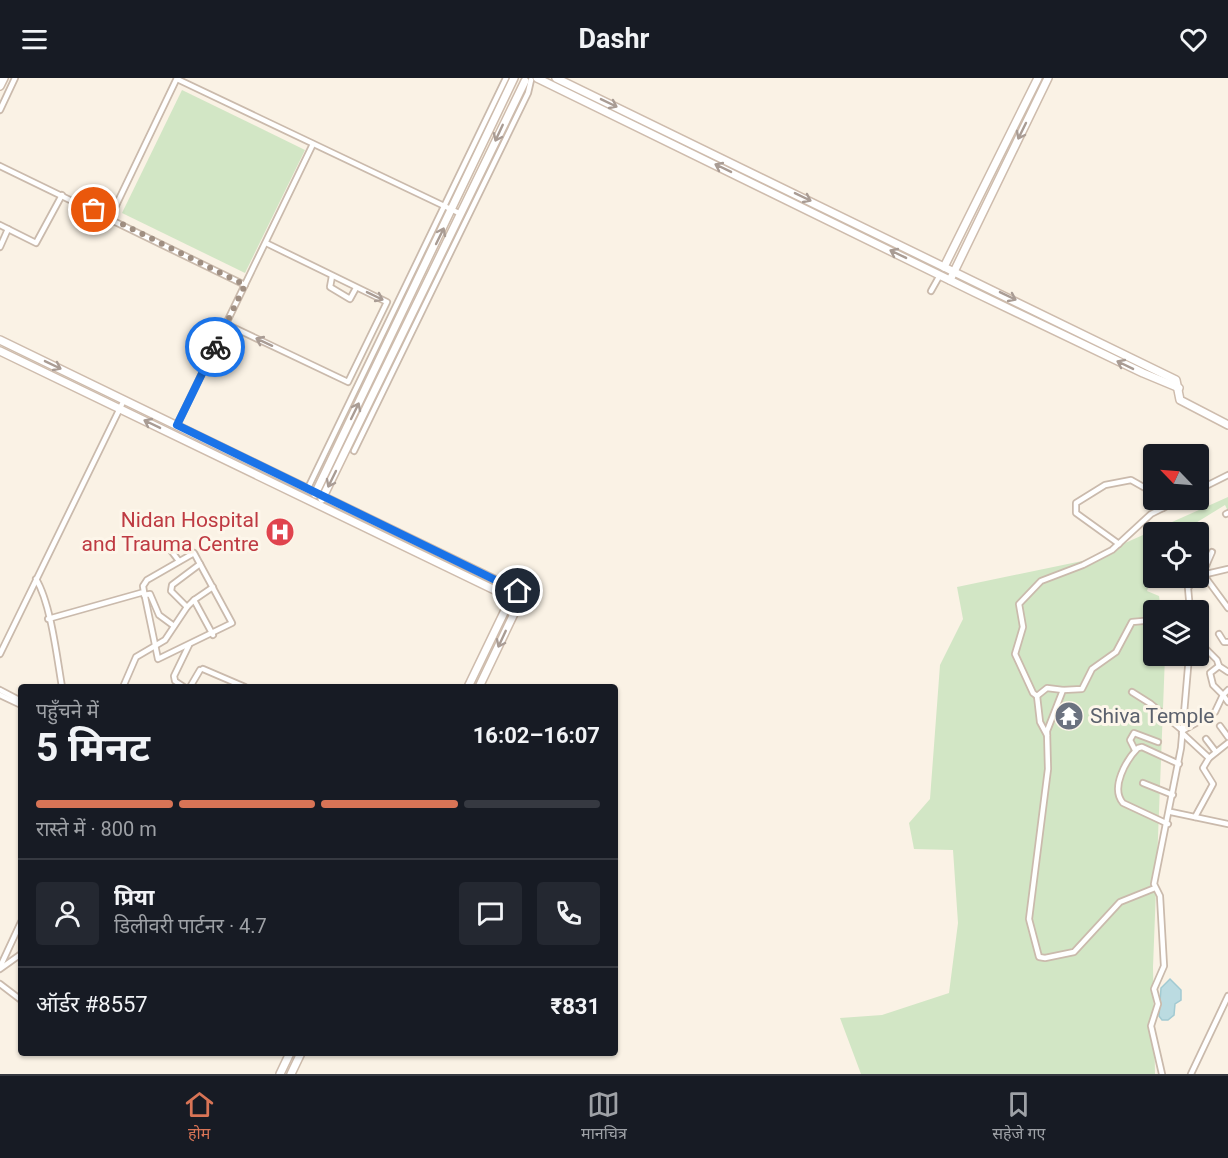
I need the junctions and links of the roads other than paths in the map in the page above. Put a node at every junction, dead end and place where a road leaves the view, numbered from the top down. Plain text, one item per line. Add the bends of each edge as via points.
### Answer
1 (4, 78) edge
2 (15, 78) edge
3 (177, 78) edge
4 (506, 78) edge
5 (556, 78) edge
6 (1038, 78) edge
7 (1048, 78) edge
8 (527, 79) edge
9 (0, 86) edge
10 (0, 110) edge
11 (313, 144) junction
12 (0, 166) edge
13 (62, 195) junction
14 (445, 207) junction
15 (975, 208) junction
16 (453, 211) junction
17 (983, 212) junction
18 (460, 214) junction
19 (110, 218) junction
20 (0, 225) edge
21 (8, 229) junction
22 (266, 243) junction
23 (0, 247) edge
24 (945, 265) junction
25 (955, 270) junction
26 (940, 274) junction
27 (332, 276) junction
28 (950, 280) junction
29 (245, 285) junction
30 (356, 288) junction
31 (931, 291) dead end
32 (226, 324) junction
33 (0, 340) edge
34 (0, 351) edge
35 (1179, 388) junction
36 (124, 400) junction
37 (120, 408) junction
38 (369, 411) junction
39 (177, 425) junction
40 (1228, 425) edge
41 (1228, 475) edge
42 (1209, 484) edge
43 (1143, 487) edge
44 (308, 488) junction
45 (316, 492) junction
46 (324, 496) junction
47 (310, 501) junction
48 (319, 505) junction
49 (1159, 510) edge
50 (166, 544) dead end
51 (1119, 544) junction
52 (1212, 552) dead end
53 (1209, 558) edge
54 (179, 561) junction
55 (200, 564) junction
56 (1228, 569) edge
57 (1209, 574) edge
58 (36, 579) junction
59 (1209, 586) edge
60 (213, 587) junction
61 (144, 594) junction
62 (521, 598) junction
63 (509, 599) junction
64 (194, 600) junction
65 (187, 608) junction
66 (1228, 608) edge
67 (48, 619) junction
68 (1143, 620) edge
69 (174, 626) junction
70 (1219, 634) dead end
71 (213, 635) junction
72 (1228, 642) edge
73 (189, 645) junction
74 (154, 647) junction
75 (1209, 652) edge
76 (0, 654) edge
77 (1188, 666) edge
78 (1219, 666) junction
79 (1228, 672) edge
80 (229, 680) junction
81 (62, 684) edge
82 (124, 684) edge
83 (180, 684) edge
84 (192, 684) edge
85 (227, 684) edge
86 (238, 684) edge
87 (469, 684) edge
88 (480, 684) edge
89 (0, 690) edge
90 (1063, 690) junction
91 (1228, 690) edge
92 (1132, 692) dead end
93 (0, 695) edge
94 (1037, 696) junction
95 (1222, 696) junction
96 (18, 701) edge
97 (18, 702) edge
98 (1228, 702) edge
99 (1220, 726) dead end
100 (1182, 732) junction
101 (1047, 735) junction
102 (1228, 736) edge
103 (1206, 740) dead end
104 (1158, 742) dead end
105 (1228, 743) edge
106 (1135, 750) junction
107 (1216, 752) junction
108 (1209, 758) junction
109 (1179, 764) junction
110 (1143, 783) dead end
111 (1173, 795) junction
112 (1171, 812) junction
113 (1195, 817) junction
114 (1168, 824) junction
115 (1228, 824) edge
116 (1155, 888) junction
117 (18, 928) edge
118 (18, 938) edge
119 (12, 941) junction
120 (18, 956) edge
121 (0, 968) edge
122 (0, 984) edge
123 (1228, 996) edge
124 (18, 998) edge
125 (289, 1056) edge
126 (300, 1056) edge
127 (280, 1074) edge
128 (291, 1074) edge
129 (1162, 1074) edge
130 (1191, 1074) edge

1 - 9 street
2 - 10 street
3 - 11 street
3 - 19 street
4 - 14 street
5 -> 24 street
6 - 15 street
7 -> 17 street
8 - 16 street
8 -> 18 street
26 -> 8 street
8 - 38 street via 528,93
11 - 14 street
11 - 22 street
12 - 13 street
13 - 19 street
13 - 21 street via 36,243
14 - 16 street
14 - 44 street
15 - 17 street
15 - 24 street
16 - 18 street
45 -> 16 street
17 - 25 street
18 - 38 street
19 - 29 street
20 - 21 street
21 - 23 street
22 - 27 street
22 - 29 street
24 - 25 street
24 - 26 street
25 - 28 street
25 -> 35 street via 1176,380
26 - 28 street
26 - 31 street
27 - 30 street
27 - 30 street via 330,287 350,299
35 -> 28 street
29 - 32 street
30 -> 32 street via 387,302 348,382
32 - 39 street
33 -> 36 street
34 - 37 street
35 - 40 street via 1180,400
36 - 37 street
36 - 39 street
47 -> 37 street
37 - 58 street
38 -> 46 street via 353,450
39 - 44 street
41 - 42 street
43 - 51 street via 1131,480 1105,485 1076,503 1076,513
44 - 45 street
45 - 46 street
45 - 47 street
46 - 48 street
46 - 62 street via 518,591
47 - 48 street
48 - 63 street
49 - 51 street
50 - 54 street
51 - 94 street via 1083,565 1041,581 1019,604 1023,627 1016,657
52 - 53 street
54 - 55 street via 194,554
54 - 61 street via 147,580
55 - 60 street
55 - 65 street via 170,588
56 - 57 street
58 - 67 street
58 - 76 street
59 - 66 street
60 - 64 street
60 - 71 street via 232,624
61 - 67 street
61 - 69 street via 150,594 159,615
61 - 74 street
62 - 63 street
62 -> 88 street
63 - 87 street
64 - 65 street
64 - 71 street
65 - 69 street
67 - 81 street
68 - 90 street via 1132,621 1116,652 1092,669 1082,689
69 - 74 street via 165,640
70 - 72 street
71 - 73 street
73 - 74 street via 161,659 156,657
73 - 83 street via 174,676
74 - 82 street via 136,657
75 - 78 street
77 - 100 street
78 - 79 street
78 - 95 street via 1210,675
80 - 84 street via 201,669
80 - 85 street
80 - 86 street
89 - 96 street
90 - 94 street via 1046,688
90 - 101 street
91 - 95 street
92 - 100 street
93 - 97 street
94 - 101 street via 1040,722
95 - 98 street
95 - 100 street via 1215,712
99 - 102 street
100 - 108 street
100 - 109 street
101 - 116 street via 1048,769 1029,919 1039,957 1074,952 1120,902
103 - 107 street
104 - 106 street via 1134,733 1130,740
105 - 107 street
106 - 109 street via 1142,747
106 - 114 street via 1121,778 1120,800
107 - 108 street
108 - 113 street via 1203,770 1213,784
109 - 111 street
110 - 111 street
111 - 112 street
112 - 113 street
112 - 114 street
113 - 115 street
114 - 116 street
116 - 129 street via 1160,897 1164,966 1154,989 1158,1004 1152,1026
117 - 119 street
118 - 119 street
119 - 121 street
120 - 121 street
122 - 124 street
123 - 130 street
125 - 127 street
126 - 128 street

